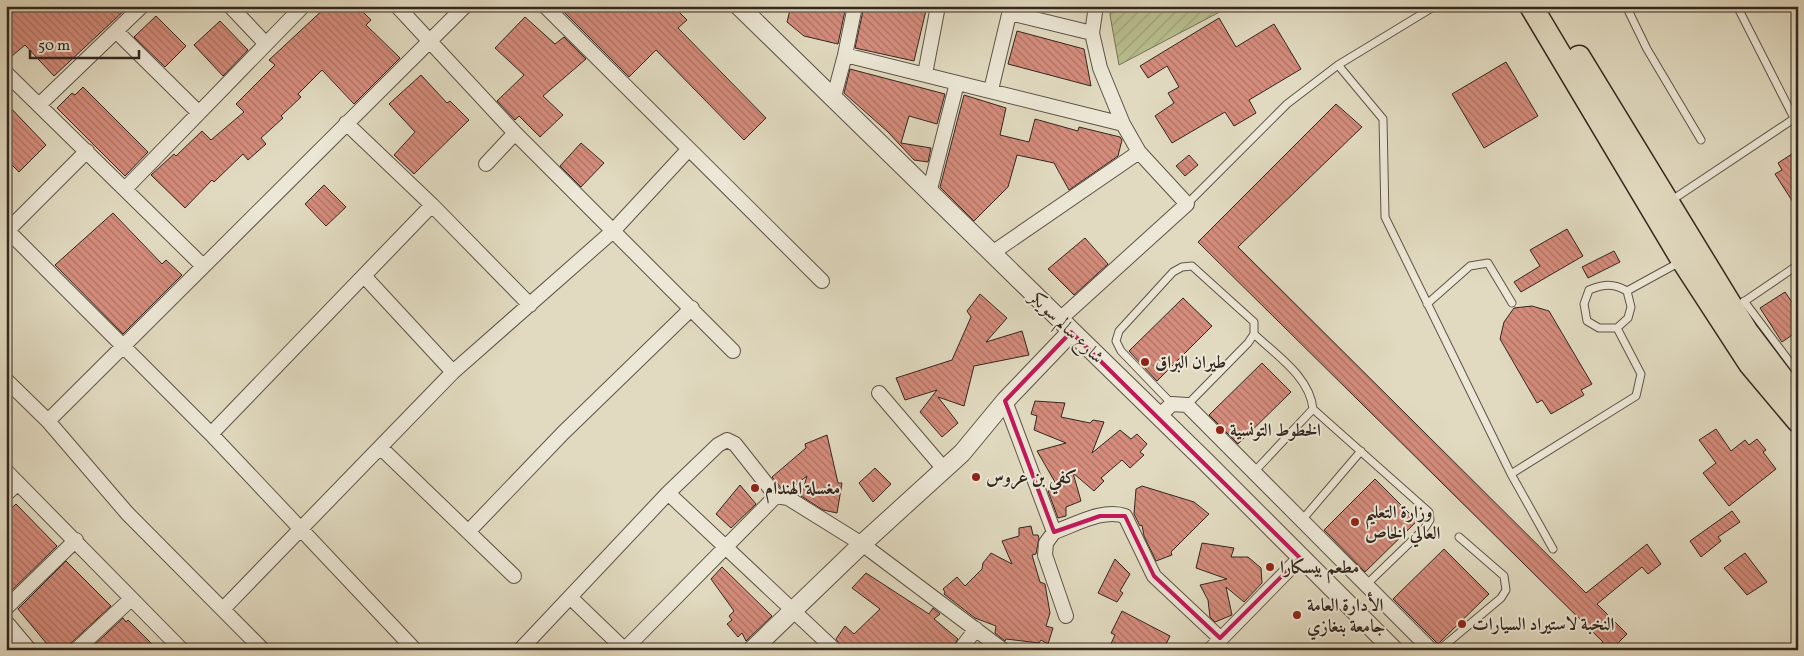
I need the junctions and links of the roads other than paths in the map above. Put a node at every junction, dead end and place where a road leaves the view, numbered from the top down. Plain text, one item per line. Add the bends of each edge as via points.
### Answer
1 (142, 6) edge
2 (230, 6) edge
3 (303, 6) edge
4 (397, 6) edge
5 (466, 6) edge
6 (545, 6) edge
7 (739, 6) edge
8 (855, 6) edge
9 (938, 6) edge
10 (1096, 6) edge
11 (1435, 6) edge
12 (1626, 6) edge
13 (1737, 6) edge
14 (1538, 7) edge
15 (1010, 10) edge
16 (116, 31) junction
17 (1092, 33) junction
18 (430, 41) junction
19 (266, 44) junction
20 (845, 56) junction
21 (1338, 65) junction
22 (6, 73) edge
23 (925, 74) junction
24 (957, 83) junction
25 (991, 90) junction
26 (833, 100) junction
27 (39, 105) junction
28 (198, 113) junction
29 (1796, 117) edge
30 (346, 123) junction
31 (1123, 124) junction
32 (515, 133) junction
33 (1701, 140) dead end
34 (688, 150) junction
35 (87, 152) junction
36 (1139, 152) junction
37 (486, 164) dead end
38 (125, 189) junction
39 (929, 193) junction
40 (1675, 198) dead end
41 (1187, 204) junction
42 (432, 205) junction
43 (7, 230) edge
44 (613, 232) junction
45 (992, 253) junction
46 (1683, 261) junction
47 (1798, 265) edge
48 (204, 266) junction
49 (365, 277) junction
50 (822, 281) dead end
51 (1627, 292) junction
52 (1744, 301) junction
53 (1512, 303) dead end
54 (1427, 304) junction
55 (530, 305) junction
56 (1737, 307) dead end
57 (692, 308) junction
58 (1065, 326) junction
59 (1617, 328) junction
60 (1254, 334) junction
61 (122, 347) junction
62 (733, 351) dead end
63 (453, 372) junction
64 (1798, 372) edge
65 (6, 380) edge
66 (879, 392) dead end
67 (1798, 399) edge
68 (1005, 401) junction
69 (1172, 404) junction
70 (1187, 405) junction
71 (1313, 409) junction
72 (1159, 416) junction
73 (48, 421) junction
74 (1798, 422) edge
75 (211, 434) junction
76 (381, 448) junction
77 (1361, 451) junction
78 (944, 469) junction
79 (6, 471) edge
80 (1254, 472) junction
81 (1511, 474) junction
82 (18, 482) junction
83 (668, 493) junction
84 (6, 494) edge
85 (776, 496) junction
86 (1302, 520) junction
87 (302, 529) junction
88 (468, 532) junction
89 (1054, 532) junction
90 (1459, 536) dead end
91 (76, 540) junction
92 (862, 544) junction
93 (725, 546) junction
94 (1553, 549) dead end
95 (1300, 558) junction
96 (514, 576) dead end
97 (1367, 584) junction
98 (571, 598) junction
99 (132, 599) junction
100 (6, 608) edge
101 (223, 609) junction
102 (793, 612) junction
103 (1066, 616) dead end
104 (6, 625) edge
105 (976, 629) junction
106 (1220, 638) junction
107 (27, 650) edge
108 (76, 650) edge
109 (182, 650) edge
110 (263, 650) edge
111 (415, 650) edge
112 (520, 650) edge
113 (625, 650) edge
114 (752, 650) edge
115 (835, 650) edge
116 (960, 650) edge
117 (1003, 650) edge
118 (1210, 650) edge
119 (1394, 650) edge
120 (1431, 650) edge
121 (1438, 650) edge

1 - 16 street
2 - 19 street
3 - 19 street
4 - 18 street
5 - 18 street
6 - 34 street
7 - 26 street, شارع سالم سويكر
8 - 20 street
9 - 23 street
10 - 17 street
11 - 21 lane
12 - 33 lane via 1647,49
13 - 29 lane
14 - 46 highway
14 - 67 highway via 1747,332
15 - 17 street
15 - 25 street
16 - 27 street
16 - 28 street
17 - 31 street via 1100,68
18 - 30 street
18 - 32 street
19 - 28 street
20 - 23 street
20 - 26 street
21 - 41 lane via 1287,104
21 - 54 lane via 1383,119 1385,216
22 - 27 street
23 - 24 street
24 - 25 street
24 - 39 street
25 - 31 street
26 - 39 street, شارع سالم سويكر
27 - 35 street
28 - 38 street
29 - 40 lane
30 - 42 street
30 - 48 street
31 - 36 street
32 - 37 street
32 - 44 street
34 - 44 street
34 - 50 street
35 - 38 street
35 - 43 street
36 - 41 street
36 - 45 street
38 - 48 street
39 - 45 street, شارع سالم سويكر
41 - 58 street
42 - 49 street
42 - 55 street
43 - 61 street
44 - 55 street
44 - 57 street
45 - 58 street, شارع سالم سويكر
46 - 51 lane
46 - 74 highway via 1750,364
47 - 52 lane
48 - 61 street
49 - 63 street
49 - 75 street
51 - 59 lane via 1631,308 1628,318
51 - 59 lane via 1618,286 1604,284 1589,290 1584,304 1587,322 1599,328
52 - 56 lane
52 - 64 lane
53 - 54 lane via 1488,263 1470,266
54 - 81 lane
55 - 63 street
57 - 62 street
57 - 88 street via 563,433
58 - 68 street
58 - 72 street, شارع سالم سويكر
59 - 81 lane via 1641,374 1636,396
60 - 69 lane via 1254,322 1192,266 1173,272 1119,331 1116,341 1121,352
60 - 70 lane
60 - 71 lane via 1306,385 1312,396
61 - 73 street
61 - 75 street
63 - 76 street
65 - 73 street
66 - 78 street
68 - 78 street via 962,453
68 - 89 street
69 - 70 street
69 - 72 street
70 - 80 street
71 - 77 lane
71 - 80 lane
72 - 95 street, شارع سالم سويكر
73 - 101 street via 127,513
75 - 87 street
76 - 87 street
76 - 88 street
77 - 86 lane
77 - 97 lane via 1429,512 1430,520
78 - 92 street
79 - 82 street
80 - 86 street
81 - 94 lane
82 - 84 street
82 - 91 street
83 - 85 street via 727,440 735,444
83 - 93 street
83 - 98 street
85 - 92 street via 788,498
85 - 93 street
86 - 97 street
87 - 101 street
87 - 111 street
88 - 96 street
89 - 103 street via 1046,544 1045,555
89 - 106 street via 1100,516 1116,513 1125,516 1154,576
90 - 121 lane via 1504,576 1506,590 1501,598
91 - 99 street
91 - 100 street
92 - 102 street
92 - 105 street
93 - 102 street
93 - 113 street
95 - 106 street
95 - 119 street, شارع سالم سويكر
97 - 120 street
98 - 112 street
98 - 113 street
99 - 108 street
99 - 109 street
101 - 110 street
102 - 114 street
102 - 115 street
104 - 107 street
105 - 116 street
105 - 117 street
106 - 118 street

